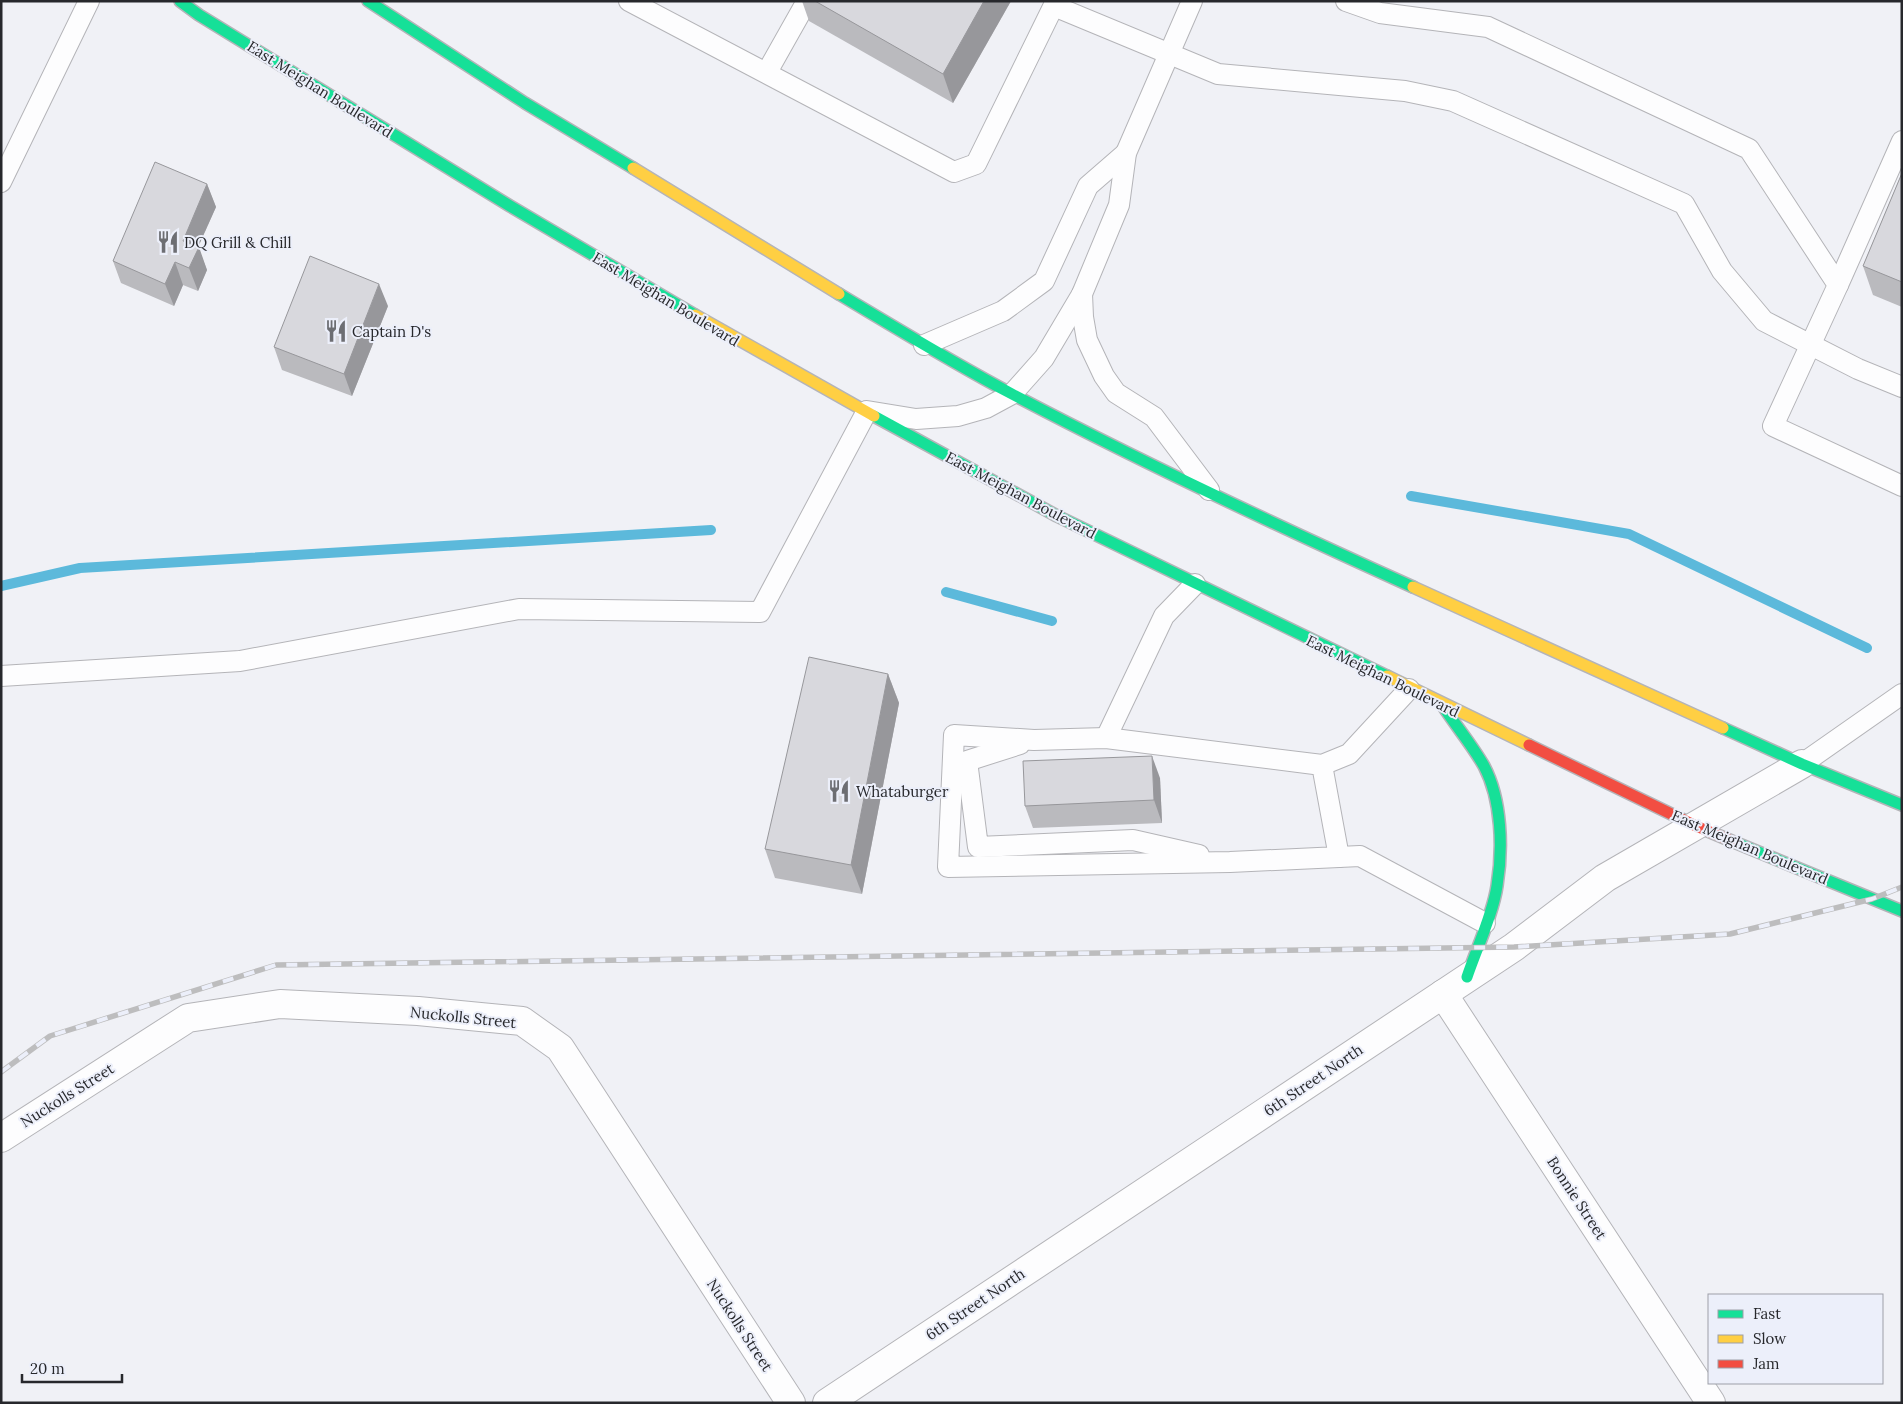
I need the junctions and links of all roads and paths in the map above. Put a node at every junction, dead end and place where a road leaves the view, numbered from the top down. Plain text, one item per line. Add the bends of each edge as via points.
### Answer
1 (89, 1) edge
2 (180, 1) edge
3 (368, 1) edge
4 (629, 1) edge
5 (807, 1) edge
6 (1192, 1) edge
7 (1346, 1) edge
8 (1055, 3) edge
9 (1168, 52) junction
10 (767, 72) junction
11 (1902, 141) edge
12 (1126, 153) junction
13 (1, 182) edge
14 (1838, 285) junction
15 (1082, 294) junction
16 (1812, 345) junction
17 (924, 346) junction
18 (1902, 386) edge
19 (1012, 394) junction
20 (867, 411) junction
21 (1902, 486) edge
22 (1212, 494) junction
23 (1195, 584) junction
24 (1, 676) edge
25 (1410, 689) junction
26 (1902, 694) edge
27 (1443, 705) junction
28 (1106, 738) junction
29 (1034, 740) junction
30 (1802, 764) junction
31 (1322, 765) junction
32 (1902, 805) edge
33 (1696, 826) junction
34 (1338, 857) junction
35 (1230, 862) junction
36 (1902, 911) edge
37 (1484, 923) junction
38 (1467, 977) junction
39 (1443, 994) junction
40 (1, 1138) edge
41 (791, 1403) edge
42 (827, 1403) edge
43 (1711, 1403) edge

1 - 13 lane
2 - 20 highway, East Meighan Boulevard via 510,206 743,344
3 - 17 highway via 525,103
4 - 10 lane
5 - 10 lane
6 - 9 lane
7 - 14 lane via 1380,13 1488,27 1749,149
8 - 9 lane
8 - 10 lane via 976,164 954,172
9 - 12 lane
9 - 16 lane via 1218,74 1405,91 1453,100 1684,204 1722,271 1764,321
11 - 14 lane
12 - 15 lane via 1118,205
12 - 17 lane via 1088,186 1044,281 1002,311
14 - 16 lane
15 - 19 lane via 1044,358
15 - 22 lane via 1087,340 1104,376 1116,393 1154,417
16 - 18 lane
16 - 21 lane via 1773,426
17 - 19 highway
19 - 20 lane via 986,408 958,416 916,419
19 - 22 highway
20 - 23 highway, East Meighan Boulevard via 1057,516
20 - 24 lane via 760,612 519,609 240,661
22 - 30 highway
23 - 25 highway, East Meighan Boulevard
23 - 28 lane via 1164,616
25 - 27 highway, East Meighan Boulevard
25 - 31 lane via 1350,754
26 - 30 lane
27 - 33 highway, East Meighan Boulevard
27 - 37 highway via 1484,767 1494,797 1500,859 1497,888
28 - 29 lane
28 - 31 lane
29 - 35 lane via 967,761 978,847 1133,840
29 - 35 lane via 954,735 948,867
30 - 32 highway
30 - 33 street, 6th Street North
31 - 34 lane
33 - 36 highway, East Meighan Boulevard
33 - 38 street, 6th Street North via 1605,878 1514,947
34 - 35 lane
34 - 37 lane via 1360,856
37 - 38 highway
38 - 39 street, 6th Street North
39 - 42 street, 6th Street North
39 - 43 street, Bonnie Street
40 - 41 street, Nuckolls Street via 188,1018 280,1004 418,1011 522,1021 560,1048

